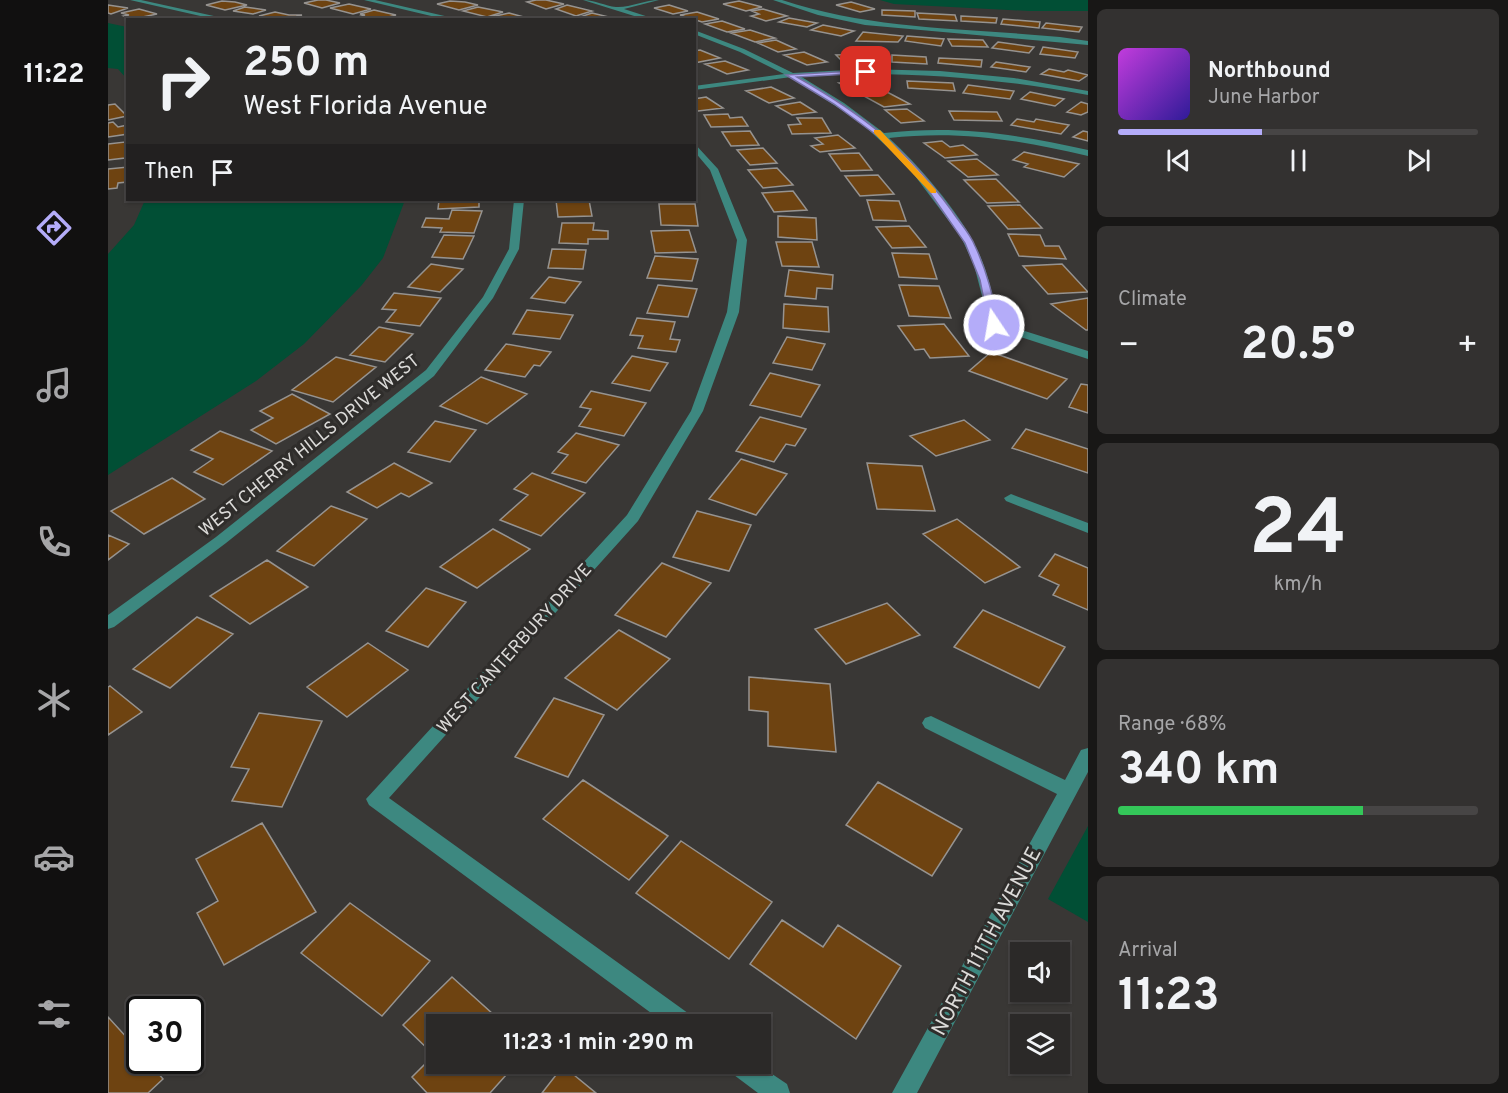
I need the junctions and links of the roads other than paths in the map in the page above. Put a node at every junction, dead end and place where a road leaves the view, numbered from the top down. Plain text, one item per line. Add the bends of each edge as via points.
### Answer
1 (133, 0) edge
2 (367, 0) edge
3 (586, 0) edge
4 (656, 0) edge
5 (776, 0) edge
6 (619, 9) junction
7 (219, 18) edge
8 (450, 18) edge
9 (648, 18) edge
10 (696, 33) edge
11 (1088, 44) edge
12 (790, 75) junction
13 (696, 88) edge
14 (1088, 93) edge
15 (882, 136) junction
16 (696, 147) edge
17 (1088, 153) edge
18 (519, 201) edge
19 (1088, 355) edge
20 (1011, 498) dead end
21 (1088, 528) edge
22 (108, 623) edge
23 (931, 723) dead end
24 (1088, 755) edge
25 (1068, 790) junction
26 (670, 1014) edge
27 (752, 1074) edge
28 (778, 1093) edge
29 (904, 1093) edge

1 - 7 street
2 - 8 street
3 - 6 street
4 - 6 street
5 - 11 street via 816,14 863,23
6 - 9 street
10 - 12 street
12 - 13 street
12 - 14 street via 944,74
12 - 15 street
15 - 17 street via 966,132
15 - 19 street via 927,183 970,243 985,280 994,325
16 - 26 street, WEST CANTERBURY DRIVE via 714,169 742,240 733,312 697,411 633,518 376,798
18 - 22 street, WEST CHERRY HILLS DRIVE WEST via 514,249 488,298 430,373 221,540
20 - 21 street
23 - 25 street
24 - 25 street, NORTH 111TH AVENUE
25 - 29 street, NORTH 111TH AVENUE
27 - 28 street

